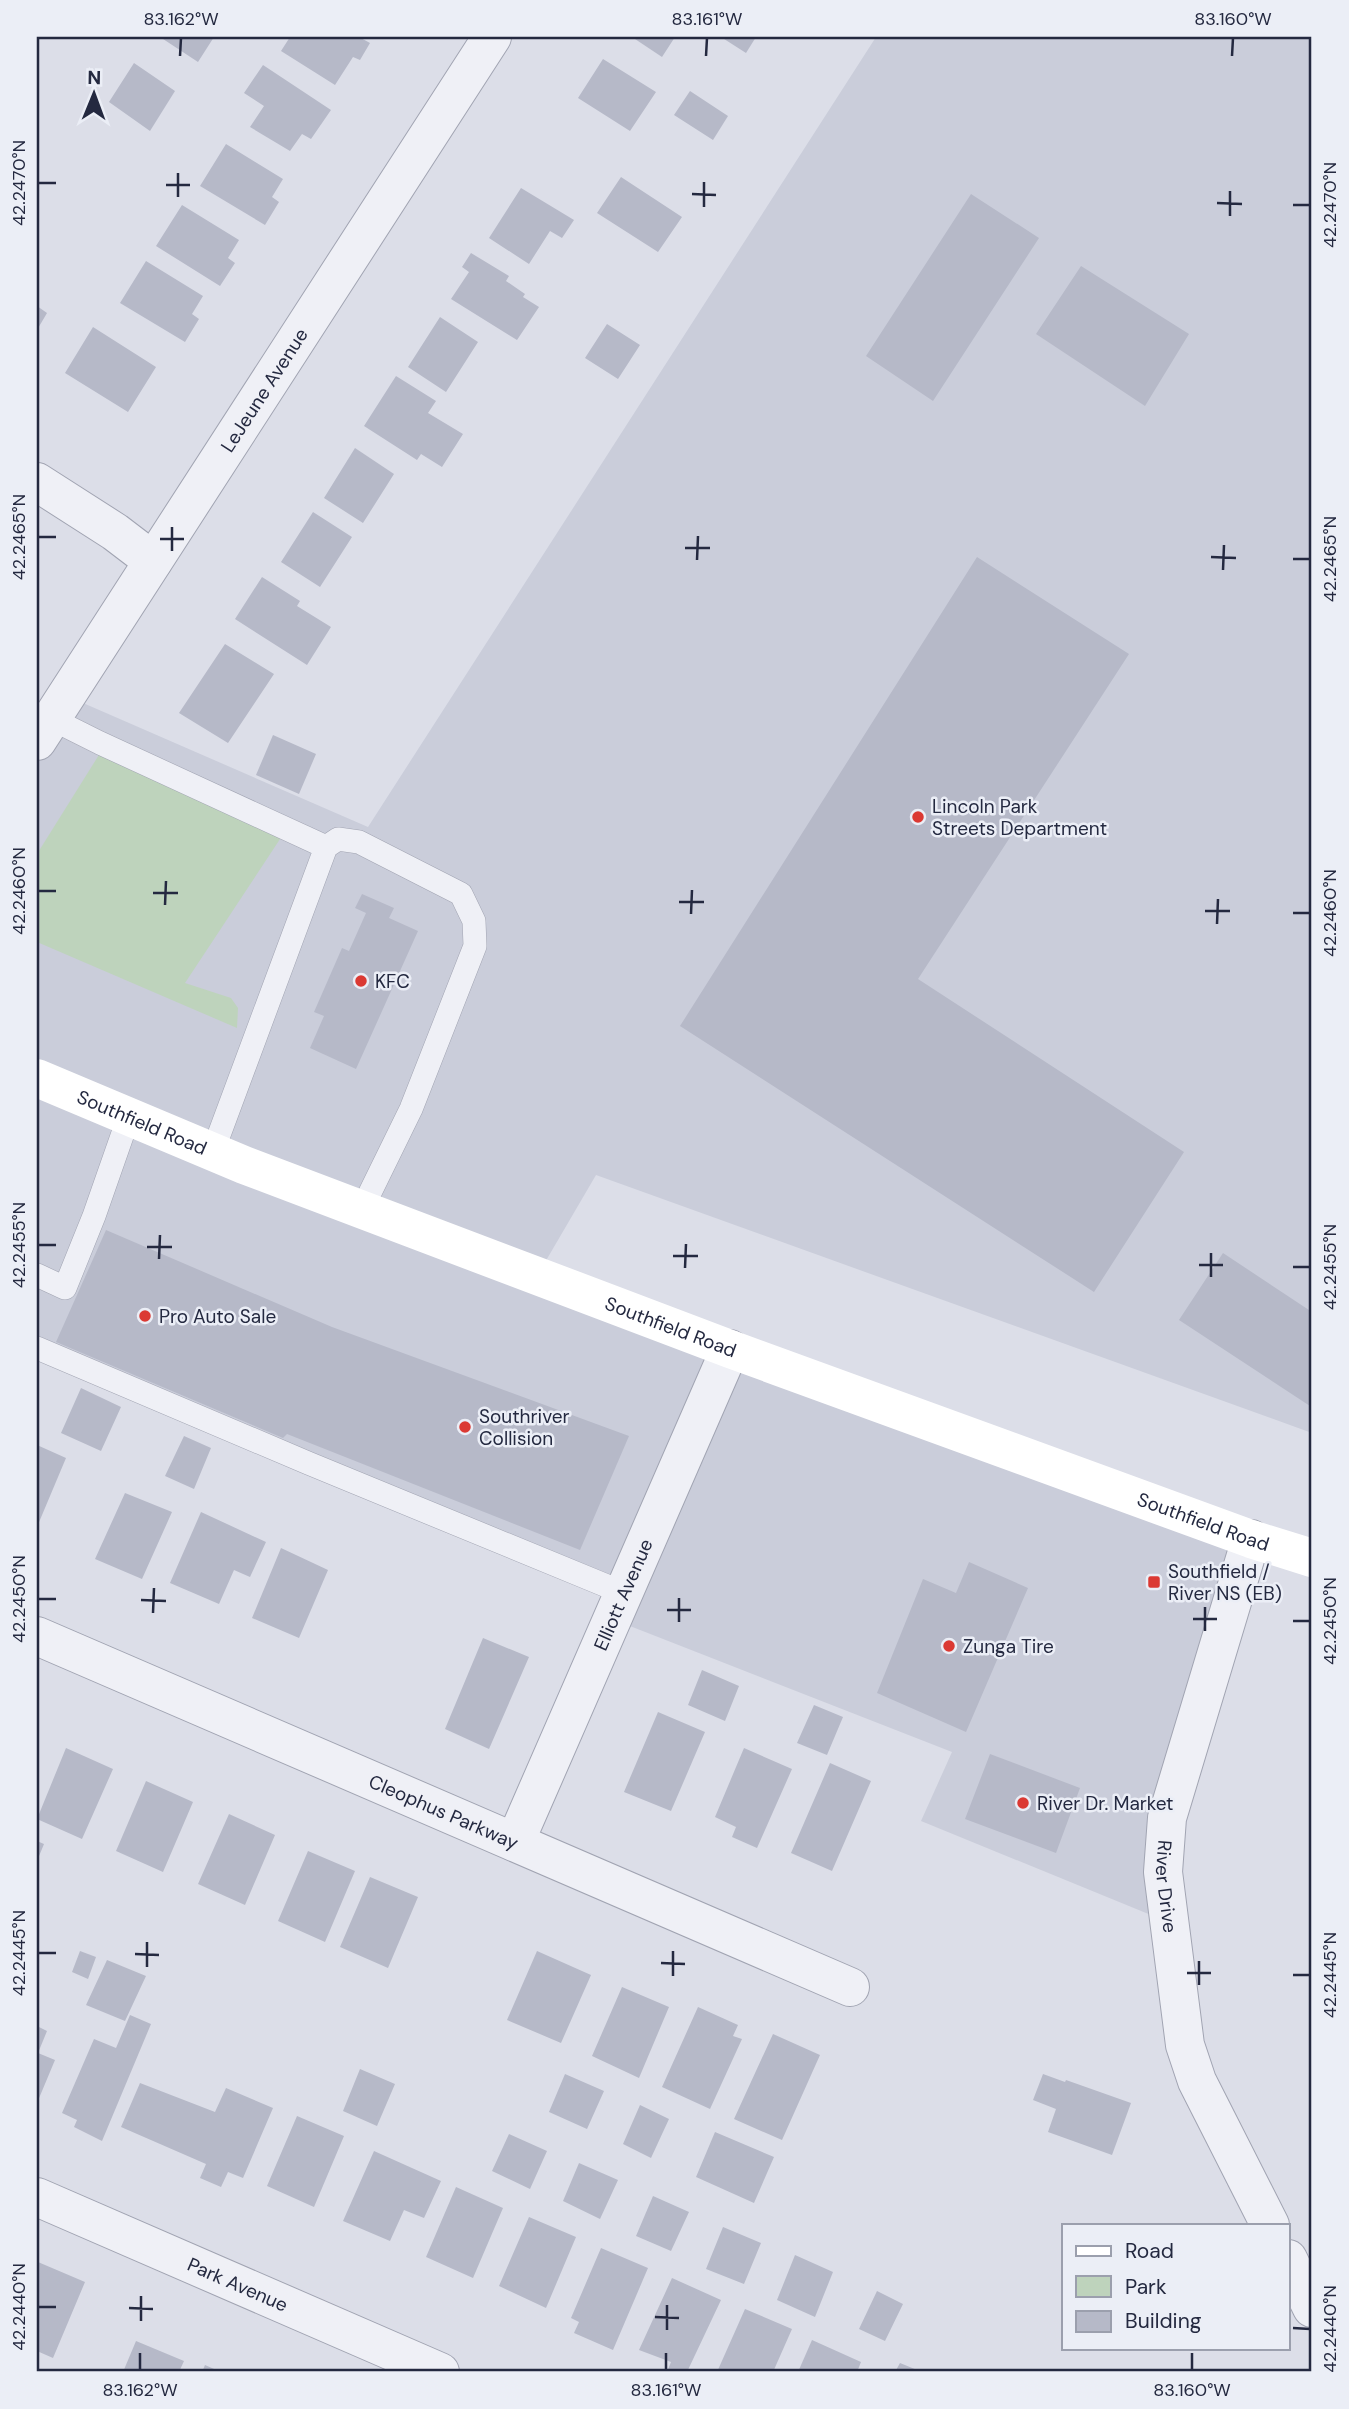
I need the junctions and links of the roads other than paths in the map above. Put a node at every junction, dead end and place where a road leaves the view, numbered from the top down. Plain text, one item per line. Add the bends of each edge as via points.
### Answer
1 (492, 37) edge
2 (37, 482) edge
3 (153, 561) junction
4 (41, 724) edge
5 (326, 847) junction
6 (37, 1078) edge
7 (129, 1116) junction
8 (213, 1152) junction
9 (362, 1209) junction
10 (37, 1275) edge
11 (37, 1348) edge
12 (730, 1349) junction
13 (1251, 1539) junction
14 (1312, 1558) edge
15 (624, 1592) junction
16 (37, 1636) edge
17 (515, 1842) junction
18 (850, 1987) dead end
19 (37, 2197) edge
20 (1270, 2224) edge
21 (1290, 2263) edge
22 (1312, 2308) edge
23 (440, 2372) edge

1 - 3 street, LeJeune Avenue
2 - 3 street
3 - 4 street, LeJeune Avenue
4 - 5 lane
5 - 8 lane
5 - 9 lane via 338,839 359,842 461,894 474,921 475,946 411,1109
6 - 7 main road, Southfield Road
7 - 8 main road, Southfield Road
7 - 10 lane via 65,1288
8 - 9 main road, Southfield Road
9 - 12 main road, Southfield Road
11 - 15 lane
12 - 13 main road, Southfield Road
12 - 15 street, Elliott Avenue
13 - 14 main road, Southfield Road
13 - 20 street, River Drive via 1167,1818 1163,1872 1185,2045 1198,2081
15 - 17 street, Elliott Avenue
16 - 17 street, Cleophus Parkway
17 - 18 street, Cleophus Parkway
19 - 23 street, Park Avenue
21 - 22 street

